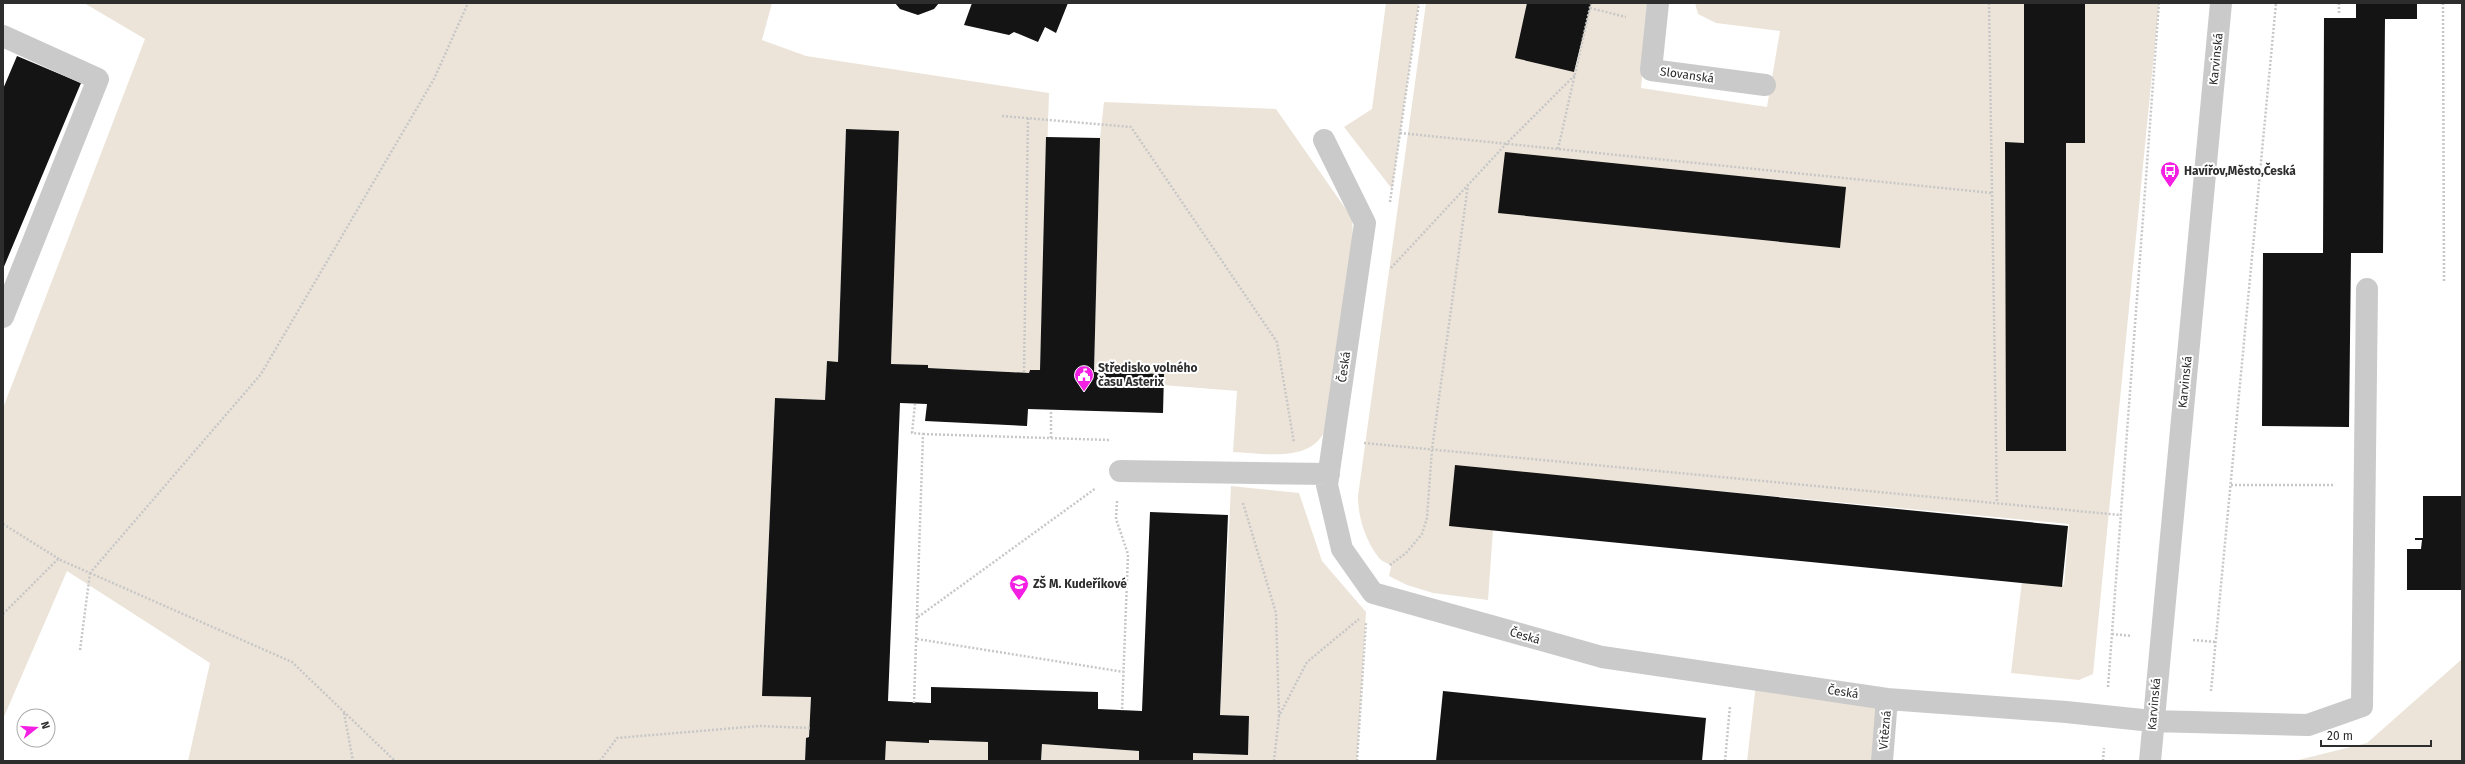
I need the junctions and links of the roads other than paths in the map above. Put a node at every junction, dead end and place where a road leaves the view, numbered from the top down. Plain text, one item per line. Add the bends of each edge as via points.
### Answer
1 (2221, 3) edge
2 (1657, 13) edge
3 (3, 36) edge
4 (1765, 85) dead end
5 (1324, 140) dead end
6 (2367, 289) dead end
7 (3, 317) edge
8 (1120, 471) road end
9 (1329, 474) junction
10 (1887, 699) junction
11 (2152, 721) junction
12 (1882, 761) edge
13 (2150, 761) edge

1 - 11 street, Karvinská
2 - 4 street, Slovanská via 1651,70
3 - 7 street via 98,78
5 - 9 street, Česká via 1366,223
6 - 11 street, Česká via 2362,706 2308,725
8 - 9 street
9 - 10 street, Česká via 1327,486 1342,549 1370,603 1602,657
10 - 11 street, Česká
10 - 12 street, Vítězná
11 - 13 street, Karvinská

